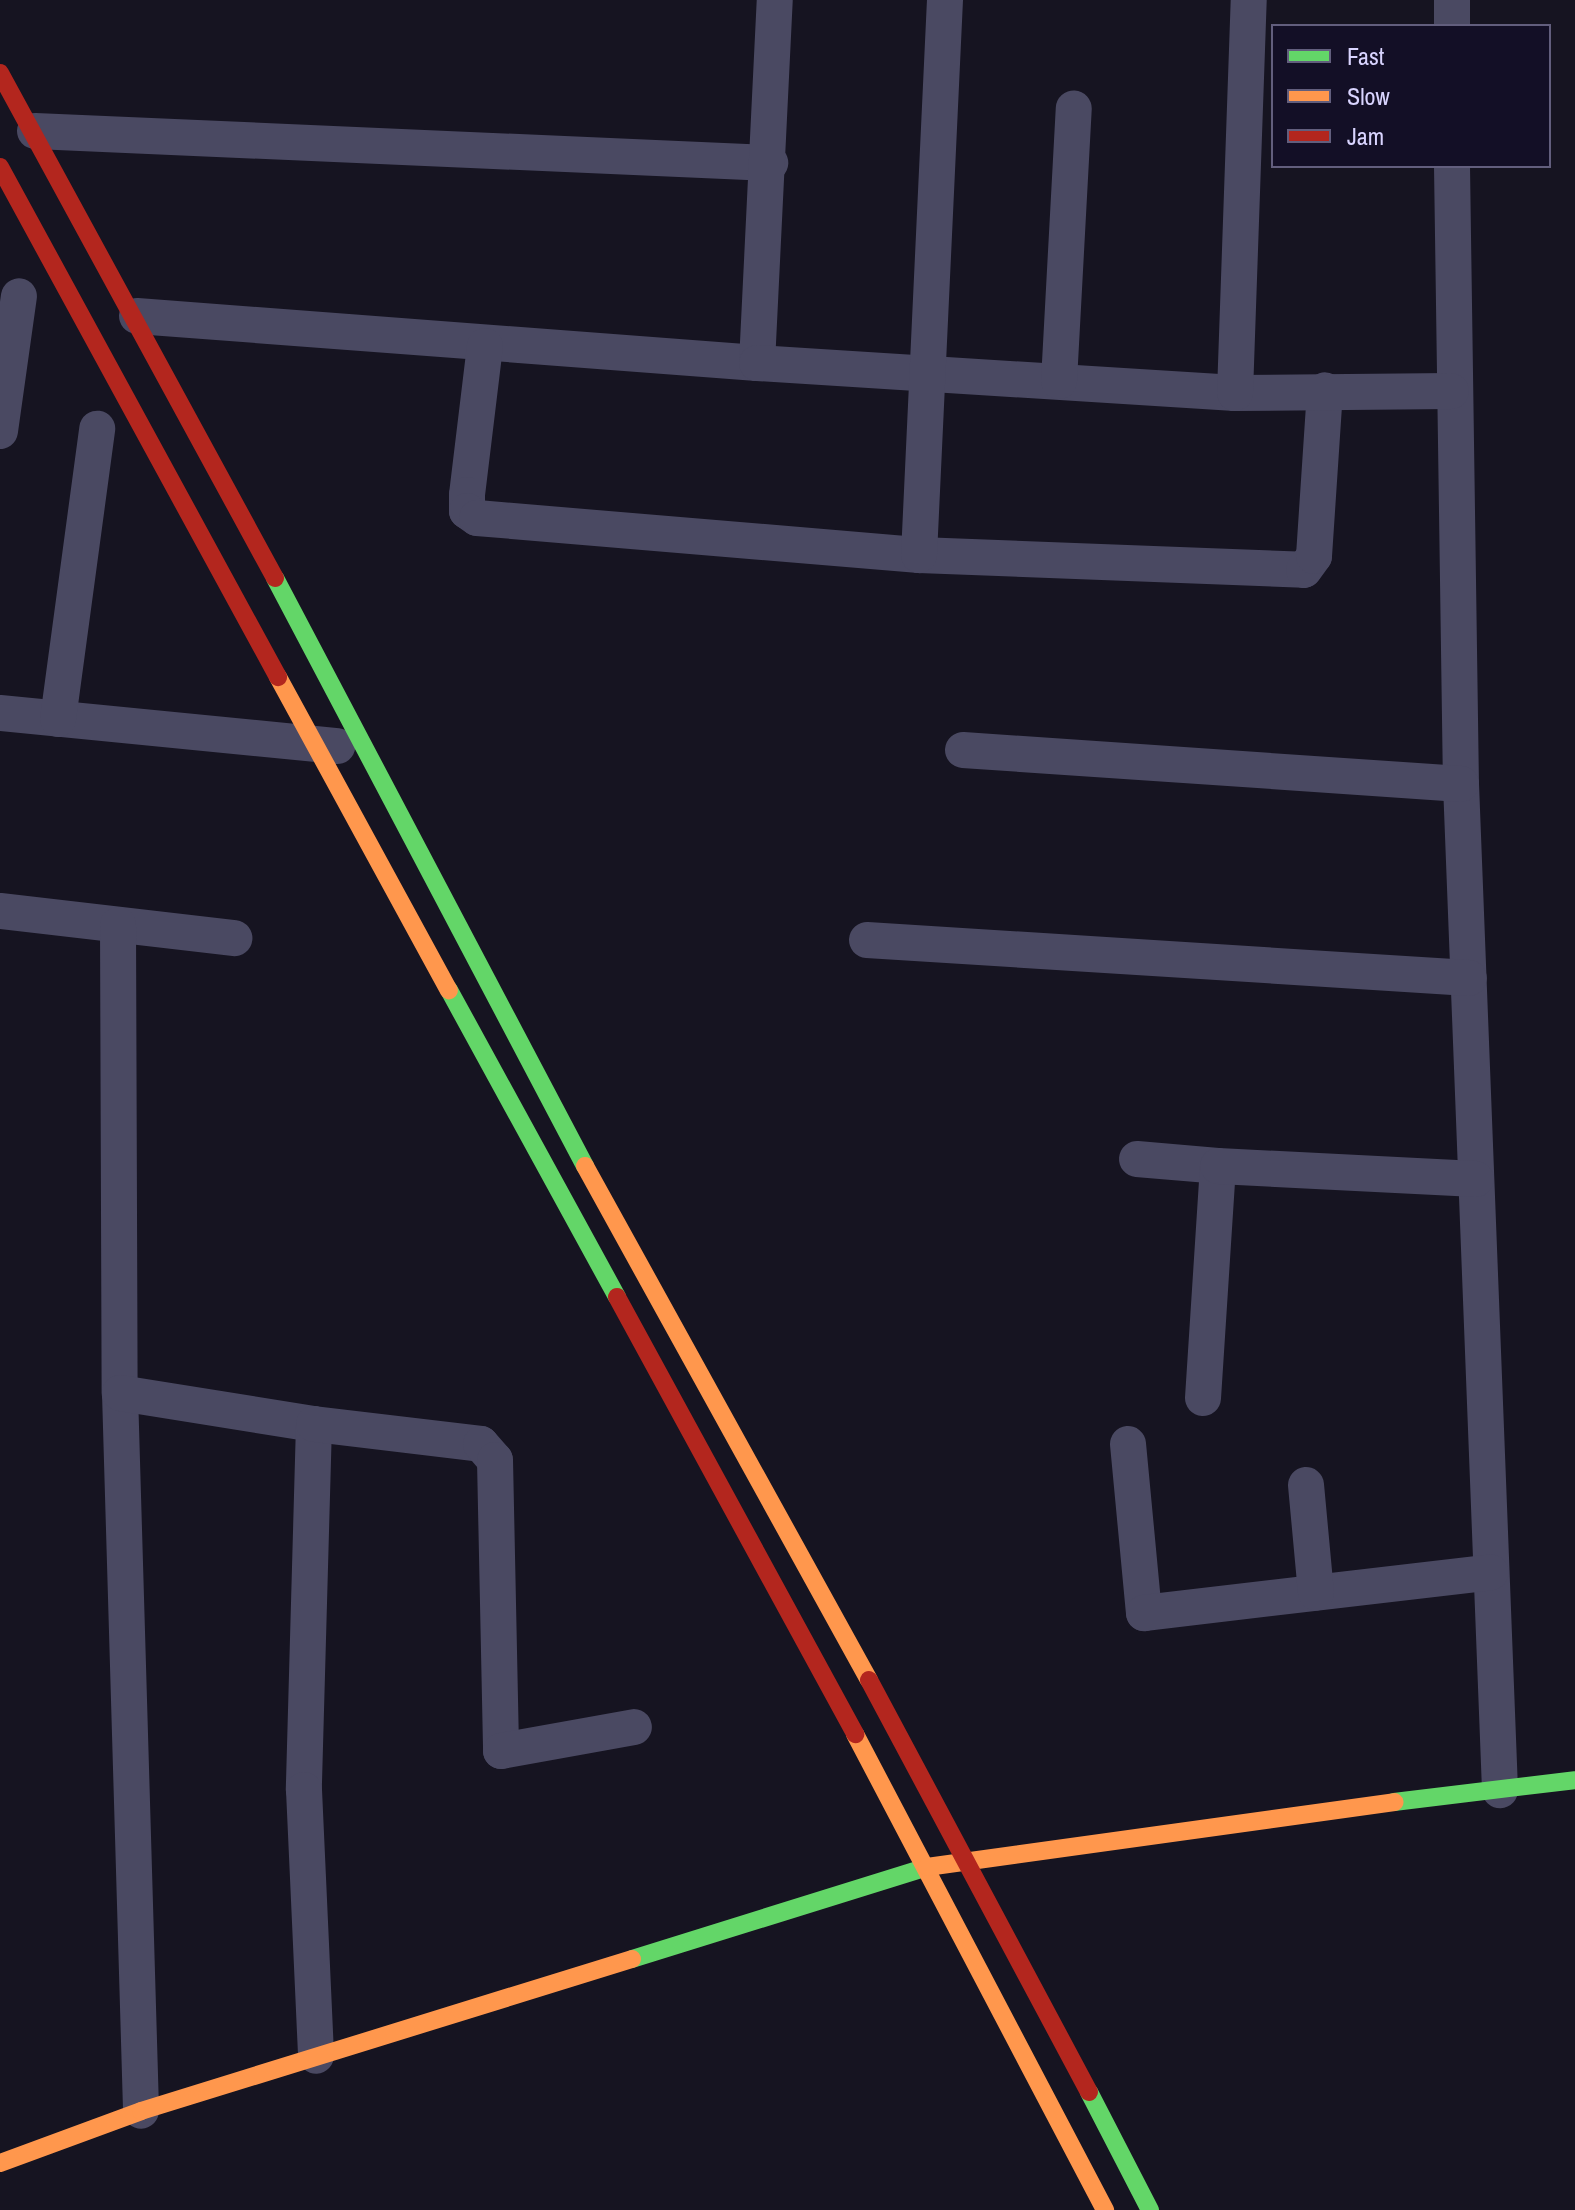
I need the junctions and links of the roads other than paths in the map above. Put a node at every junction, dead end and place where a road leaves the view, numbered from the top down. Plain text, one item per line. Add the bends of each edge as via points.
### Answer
1 (775, 0) edge
2 (945, 0) edge
3 (1249, 0) edge
4 (1452, 0) edge
5 (1452, 24) edge
6 (0, 73) edge
7 (1074, 108) dead end
8 (35, 131) junction
9 (770, 163) junction
10 (0, 167) edge
11 (1452, 168) edge
12 (19, 296) dead end
13 (137, 316) junction
14 (485, 346) junction
15 (757, 363) junction
16 (924, 374) junction
17 (1059, 381) junction
18 (1325, 390) junction
19 (1451, 391) junction
20 (1235, 393) junction
21 (97, 429) dead end
22 (0, 431) edge
23 (919, 555) junction
24 (0, 713) edge
25 (58, 719) junction
26 (316, 745) junction
27 (366, 747) junction
28 (963, 750) dead end
29 (1461, 784) junction
30 (0, 911) edge
31 (118, 925) junction
32 (234, 938) dead end
33 (867, 940) dead end
34 (1469, 978) junction
35 (1137, 1159) dead end
36 (1218, 1166) junction
37 (1476, 1179) junction
38 (120, 1393) junction
39 (1203, 1398) dead end
40 (314, 1424) junction
41 (1128, 1444) dead end
42 (1306, 1485) dead end
43 (1491, 1572) junction
44 (1316, 1593) junction
45 (634, 1727) dead end
46 (1575, 1780) edge
47 (1500, 1790) junction
48 (969, 1861) junction
49 (928, 1867) junction
50 (316, 2056) junction
51 (141, 2111) junction
52 (0, 2163) edge
53 (1105, 2210) edge
54 (1150, 2210) edge

1 - 9 street
2 - 16 street
3 - 20 street
4 - 5 street
6 - 8 street
7 - 17 street
8 - 9 street
8 - 13 street
9 - 15 street
10 - 26 street
11 - 19 street
12 - 22 street
13 - 14 street
13 - 27 street
14 - 15 street
14 - 23 street via 467,495 467,511 477,518
15 - 16 street
16 - 17 street
16 - 23 street
17 - 20 street
18 - 19 street
18 - 20 street
18 - 23 street via 1314,556 1304,570
19 - 29 street
21 - 25 street
24 - 25 street
25 - 26 street
26 - 27 street
26 - 49 street
27 - 48 street via 583,1162
28 - 29 street
29 - 34 street
30 - 31 street
31 - 32 street
31 - 38 street
33 - 34 street
34 - 37 street
35 - 36 street
36 - 37 street
36 - 39 street
37 - 43 street
38 - 40 street
38 - 51 street
40 - 45 street via 481,1444 495,1460 501,1751
40 - 50 street via 304,1790
41 - 44 street via 1144,1613
42 - 44 street
43 - 44 street
43 - 47 street
46 - 47 street
47 - 48 street
48 - 49 street
48 - 54 street
49 - 50 street
49 - 53 street
50 - 51 street
51 - 52 street

